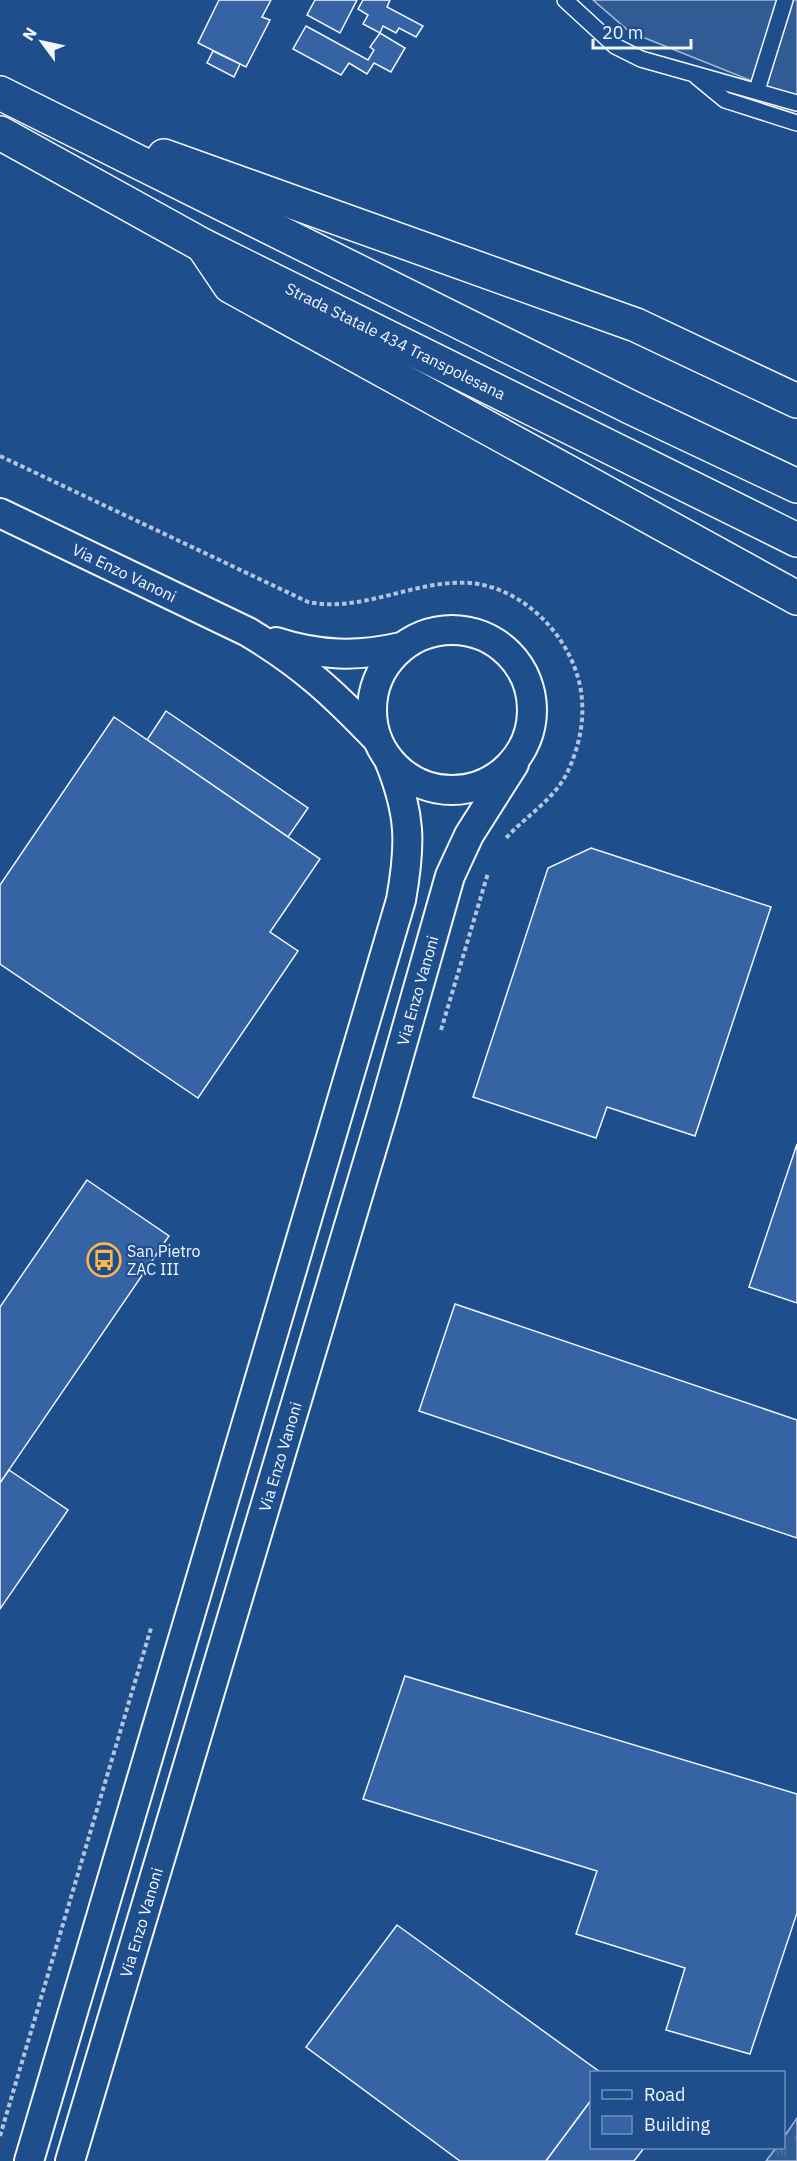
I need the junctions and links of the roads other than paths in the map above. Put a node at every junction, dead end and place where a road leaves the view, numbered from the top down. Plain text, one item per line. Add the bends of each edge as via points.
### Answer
1 (565, 0) edge
2 (785, 0) edge
3 (693, 73) junction
4 (757, 90) junction
5 (8, 98) edge
6 (797, 103) edge
7 (797, 123) edge
8 (0, 133) edge
9 (202, 245) junction
10 (797, 401) edge
11 (797, 486) edge
12 (0, 513) edge
13 (797, 540) edge
14 (797, 598) edge
15 (248, 632) junction
16 (402, 647) junction
17 (383, 750) junction
18 (514, 764) junction
19 (29, 2161) edge
20 (70, 2161) edge

1 - 3 lane via 615,46 641,59
2 - 4 lane
3 - 4 lane
3 - 7 lane via 725,100
4 - 6 lane
5 - 10 highway via 636,325
5 - 11 highway
8 - 9 highway, Strada Statale 434 Transpolesana
9 - 13 highway, Strada Statale 434 Transpolesana
9 - 14 highway via 230,286
12 - 15 street, Via Enzo Vanoni
15 - 16 street, Via Enzo Vanoni via 286,645 349,656
15 - 17 street, Via Enzo Vanoni via 314,676
16 - 17 street, Via Enzo Vanoni via 384,668 373,693 371,716
16 - 18 street, Via Enzo Vanoni via 425,634 452,629 478,633 502,646 520,666 531,690 533,717 526,743
17 - 18 street, Via Enzo Vanoni via 405,777 427,787 450,791 474,789
17 - 19 street, Via Enzo Vanoni via 403,794 408,827 401,900
18 - 20 street, Via Enzo Vanoni via 469,835 450,876

